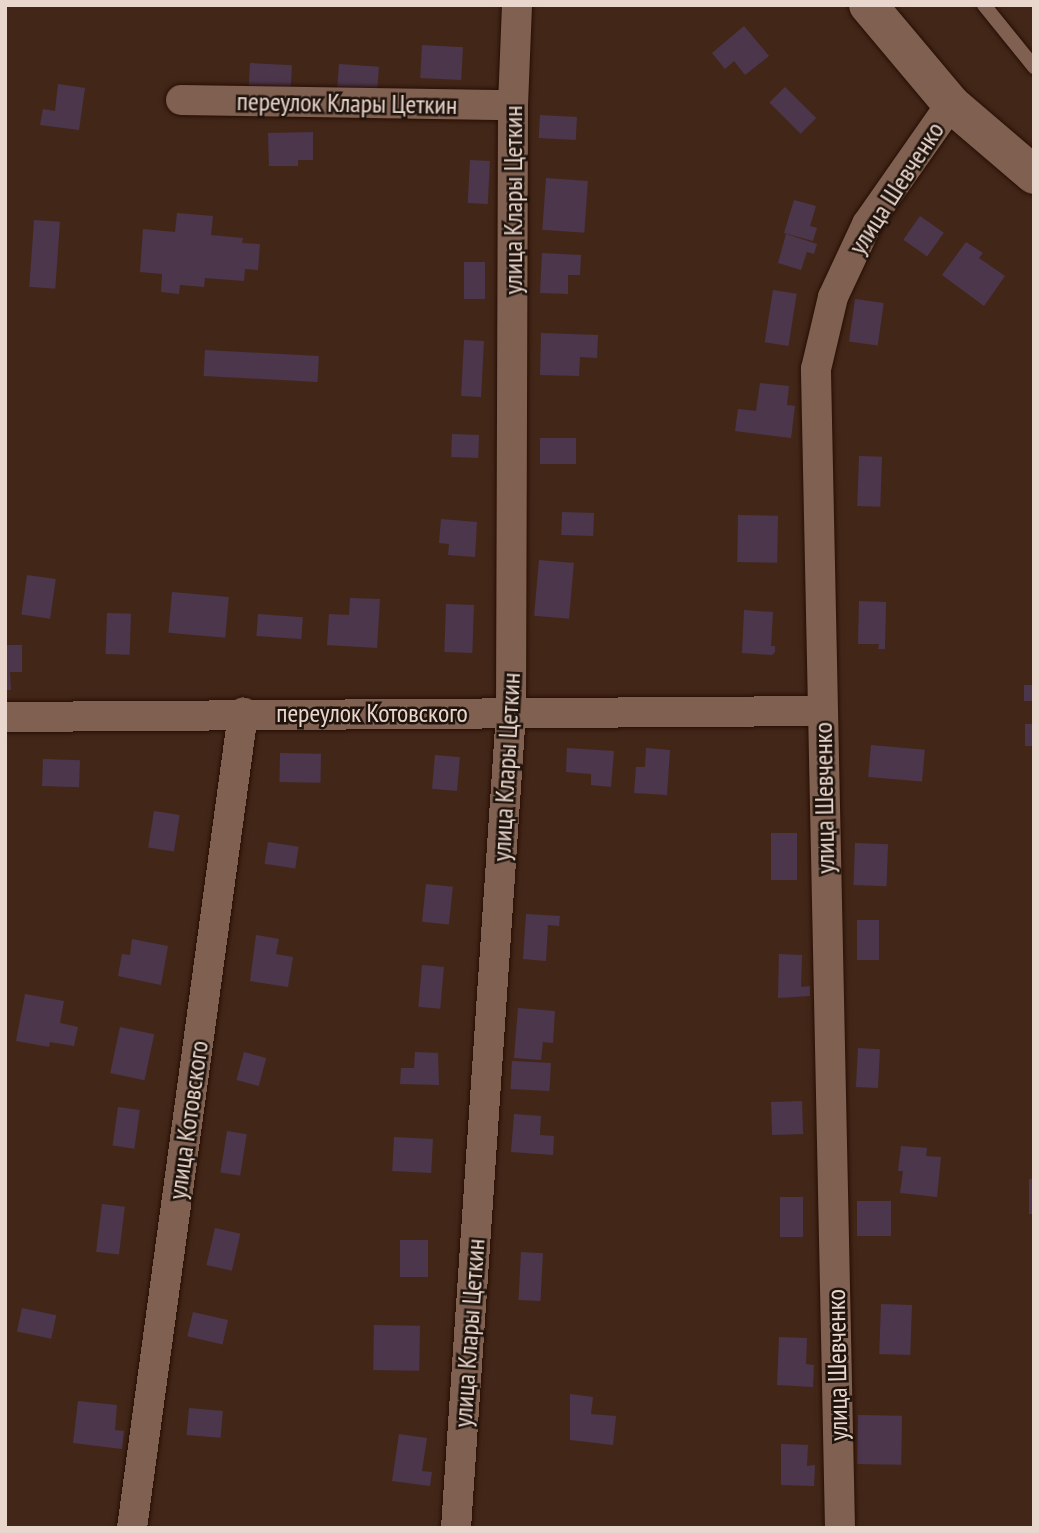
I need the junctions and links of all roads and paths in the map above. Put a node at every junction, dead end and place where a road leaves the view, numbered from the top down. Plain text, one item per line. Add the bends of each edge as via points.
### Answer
1 (517, 5) edge
2 (868, 5) edge
3 (984, 5) edge
4 (1034, 67) edge
5 (181, 100) dead end
6 (951, 104) junction
7 (513, 106) junction
8 (1034, 175) edge
9 (822, 711) junction
10 (243, 713) junction
11 (511, 713) junction
12 (5, 717) edge
13 (132, 1528) edge
14 (456, 1528) edge
15 (840, 1528) edge

1 - 7 street, улица Клары Цеткин
2 - 6 main road
3 - 4 lane
5 - 7 street, переулок Клары Цеткин
6 - 8 main road
6 - 9 street, улица Шевченко via 867,224 832,297 816,369
7 - 11 street, улица Клары Цеткин
9 - 11 street, переулок Котовского
9 - 15 street, улица Шевченко
10 - 11 street, переулок Котовского
10 - 12 street, переулок Котовского
10 - 13 street, улица Котовского
11 - 14 street, улица Клары Цеткин

